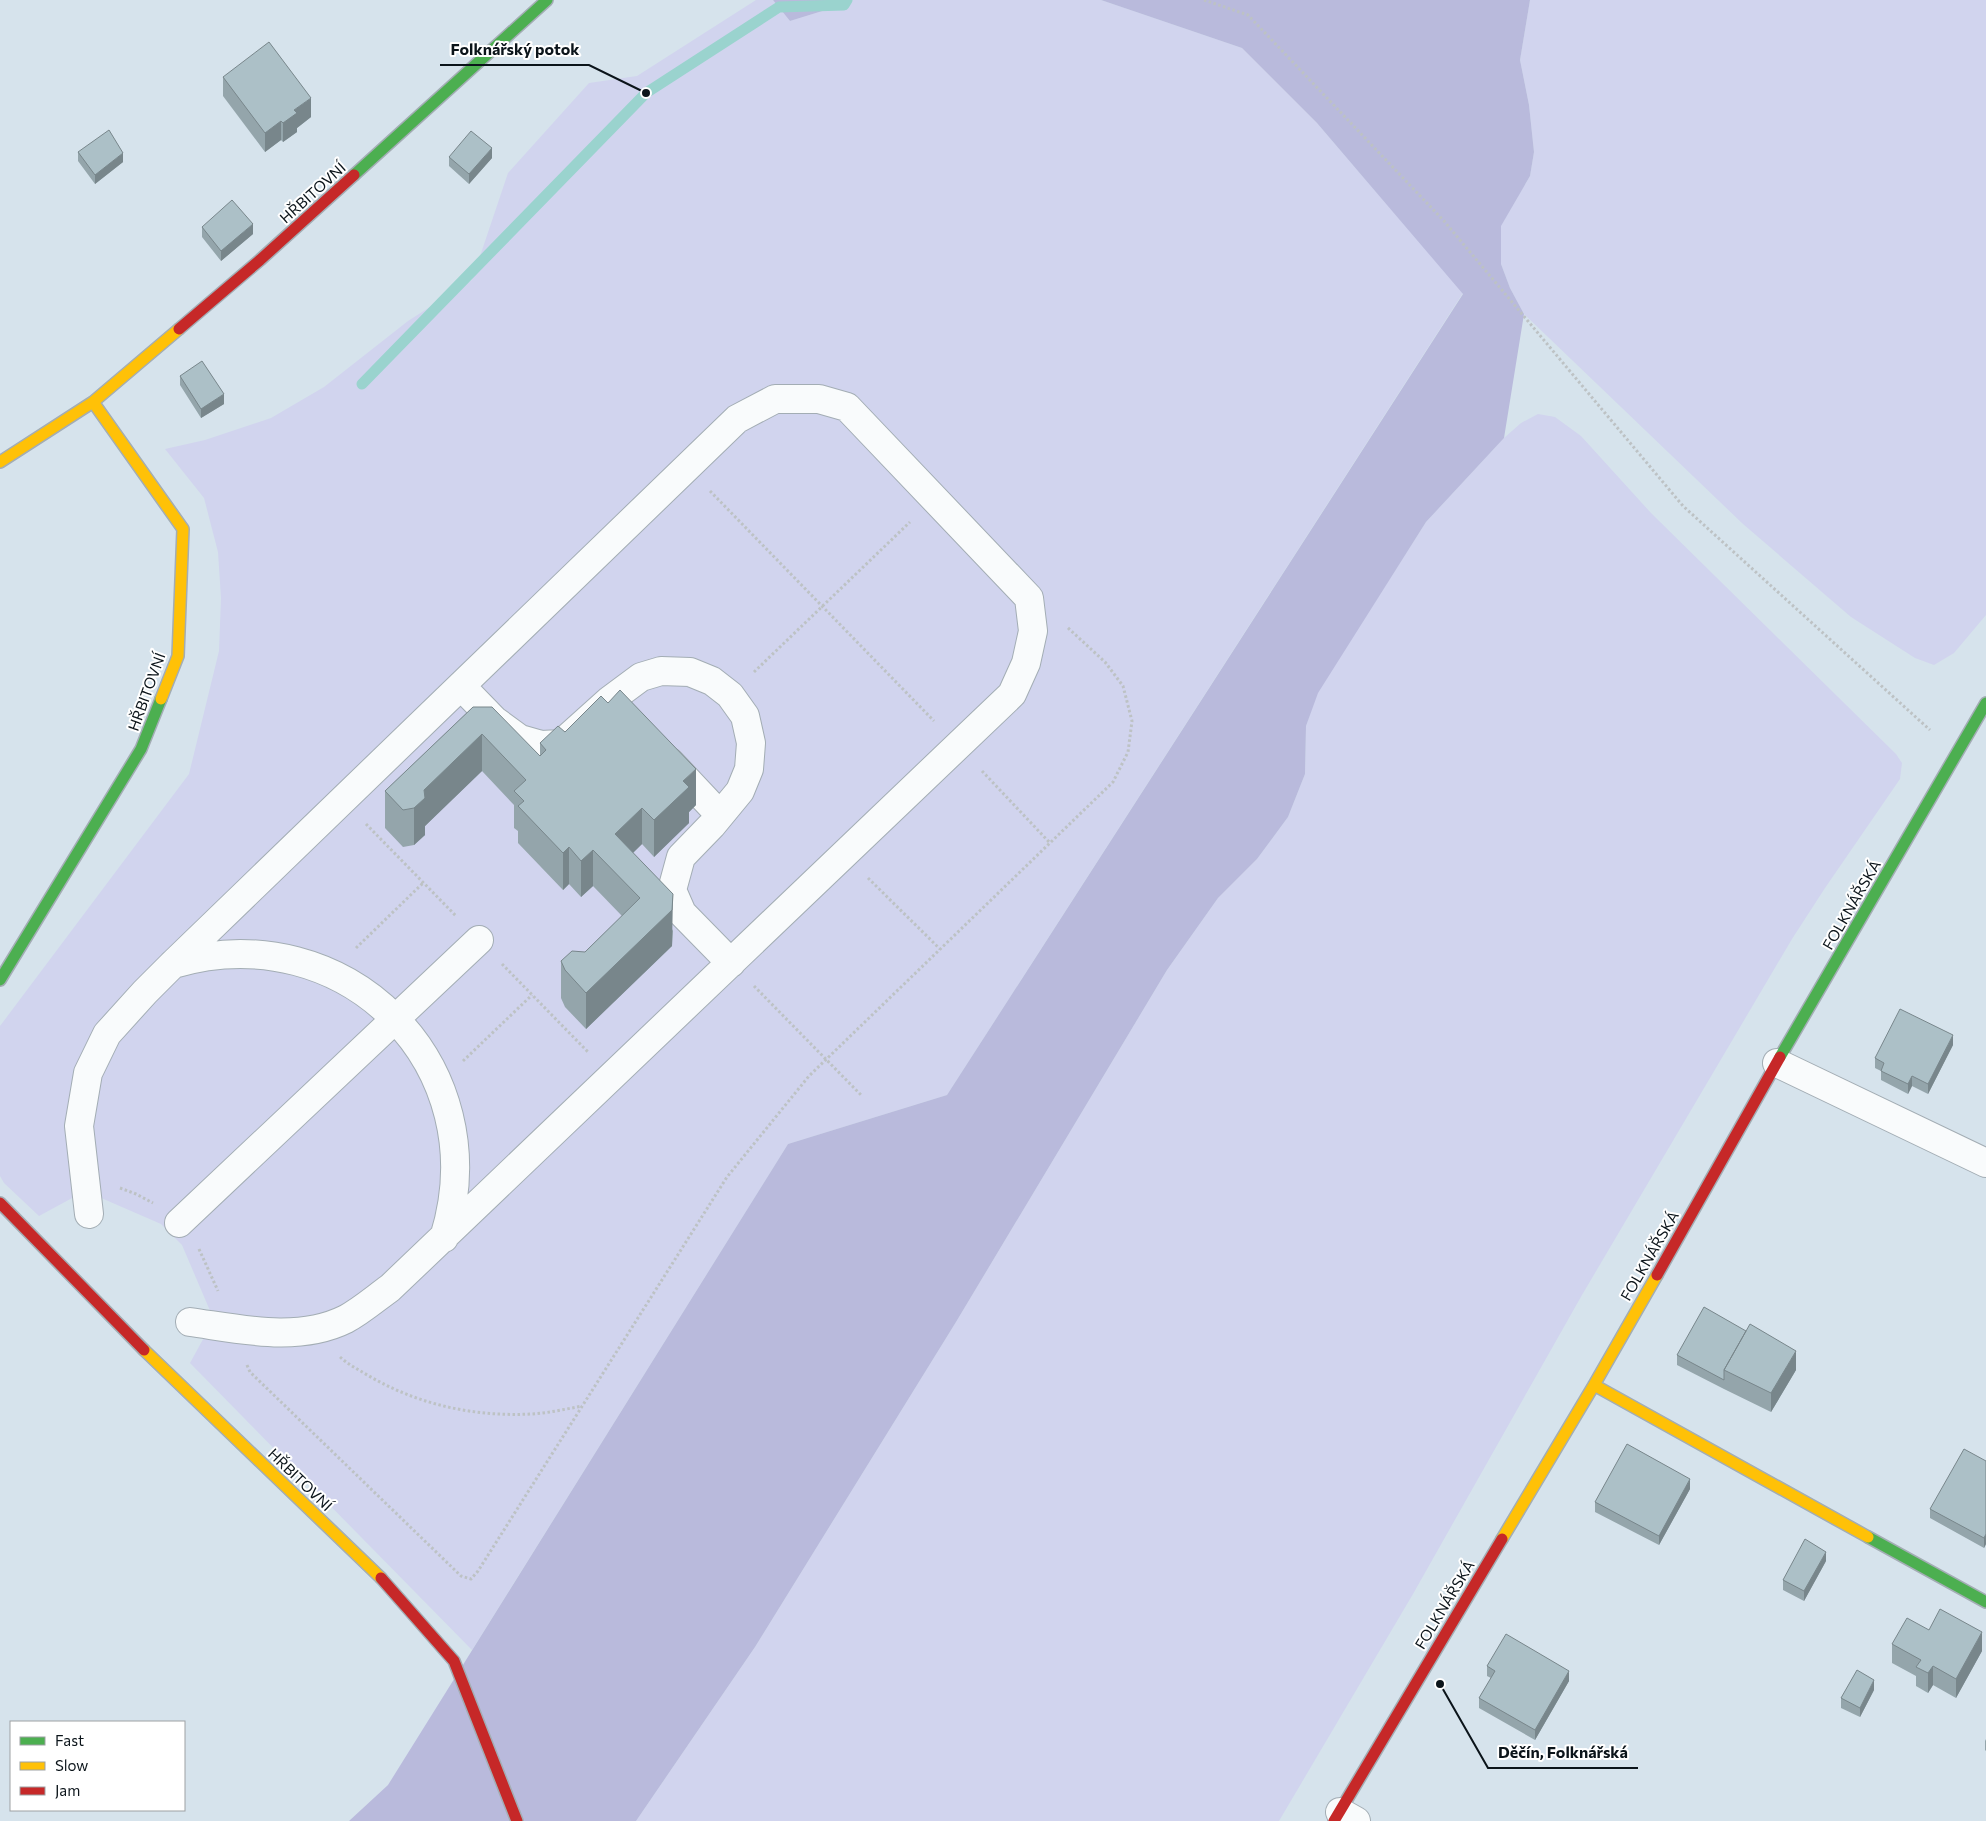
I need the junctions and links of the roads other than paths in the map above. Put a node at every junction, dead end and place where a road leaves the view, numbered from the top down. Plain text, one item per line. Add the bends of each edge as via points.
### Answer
1 (547, 0) edge
2 (93, 402) junction
3 (0, 462) edge
4 (461, 686) junction
5 (1986, 703) edge
6 (652, 743) edge
7 (720, 815) junction
8 (479, 940) dead end
9 (731, 963) junction
10 (173, 964) junction
11 (0, 980) edge
12 (395, 1018) junction
13 (1777, 1063) junction
14 (1986, 1163) edge
15 (0, 1203) edge
16 (89, 1214) dead end
17 (179, 1223) dead end
18 (444, 1238) junction
19 (190, 1322) dead end
20 (1594, 1385) junction
21 (1986, 1602) edge
22 (1343, 1818) edge
23 (517, 1821) edge

1 - 2 street, HŘBITOVNÍ via 260,260
2 - 3 street, HŘBITOVNÍ
2 - 11 street, HŘBITOVNÍ via 183,529 178,656 141,749
4 - 7 street via 507,730 520,739 541,745 561,744 617,707 640,677 661,671 690,672 712,680 730,695 744,716 752,743 749,768 740,792
4 - 9 street via 738,419 775,399 819,399 847,407 1029,598 1033,631 1026,662 1012,694
4 - 10 street
5 - 13 street, FOLKNÁŘSKÁ
6 - 7 street
7 - 9 street via 681,857 672,890 682,913
8 - 12 street
9 - 18 street
10 - 12 street via 213,955 252,953 292,959 330,972 365,992
10 - 16 street via 107,1034 88,1073 79,1126
12 - 17 street
12 - 18 street via 420,1049 438,1083 450,1121 456,1160 454,1200
13 - 14 street
13 - 20 street, FOLKNÁŘSKÁ
15 - 23 street, HŘBITOVNÍ via 147,1353 390,1587 454,1661
18 - 19 street via 390,1288 346,1319 310,1330 270,1333
20 - 21 street
20 - 22 street, FOLKNÁŘSKÁ

